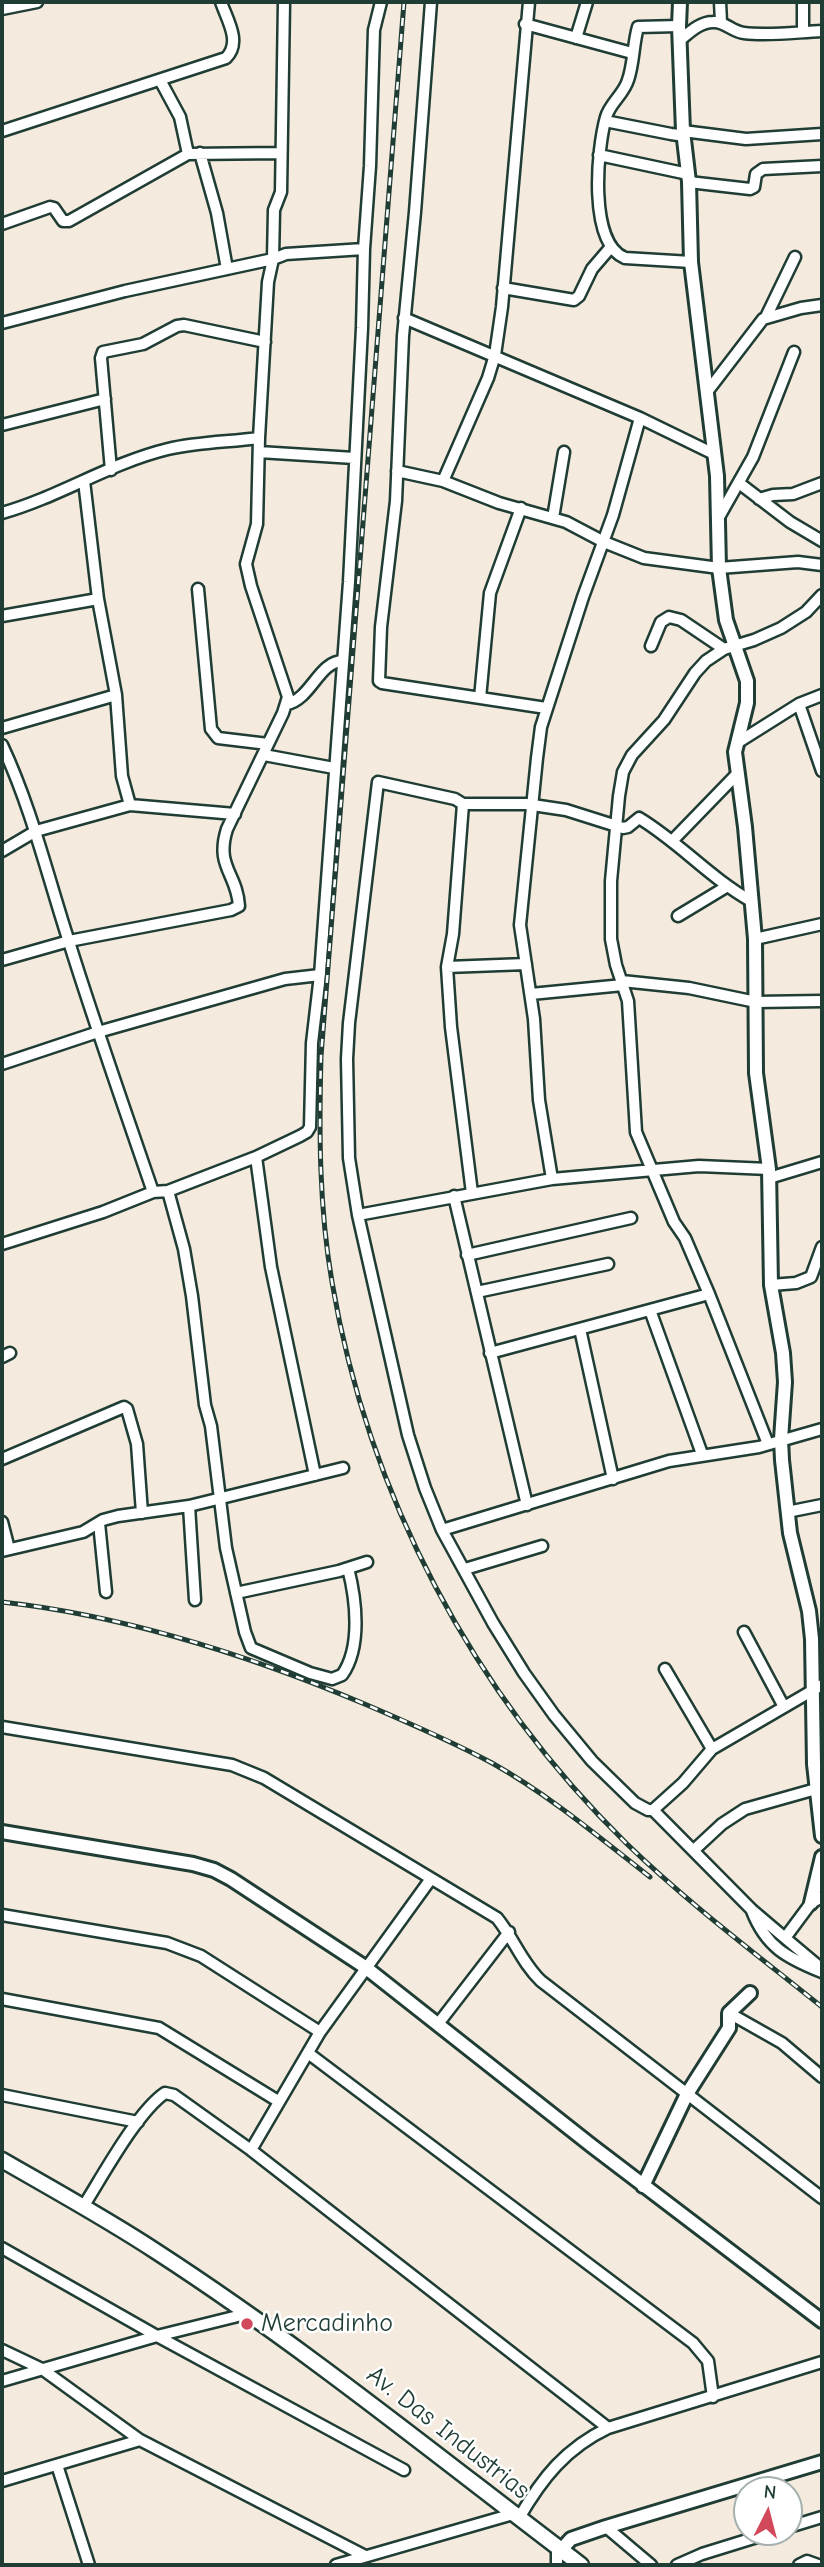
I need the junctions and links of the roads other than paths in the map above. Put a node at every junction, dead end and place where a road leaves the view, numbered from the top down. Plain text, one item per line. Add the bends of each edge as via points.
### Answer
1 (37, 2) edge
2 (221, 2) edge
3 (284, 2) edge
4 (381, 2) edge
5 (431, 2) edge
6 (529, 2) edge
7 (587, 2) edge
8 (680, 2) edge
9 (720, 2) edge
10 (803, 2) edge
11 (2, 9) edge
12 (721, 22) junction
13 (525, 24) junction
14 (679, 26) junction
15 (822, 31) edge
16 (803, 32) junction
17 (576, 38) junction
18 (680, 40) junction
19 (632, 53) junction
20 (160, 80) junction
21 (605, 121) junction
22 (2, 131) edge
23 (683, 131) junction
24 (822, 134) edge
25 (280, 152) junction
26 (188, 153) junction
27 (200, 153) junction
28 (599, 155) junction
29 (822, 166) edge
30 (688, 178) junction
31 (2, 225) edge
32 (610, 248) junction
33 (364, 249) junction
34 (795, 257) dead end
35 (273, 259) junction
36 (691, 262) junction
37 (227, 269) junction
38 (503, 288) junction
39 (822, 305) edge
40 (766, 317) junction
41 (404, 318) junction
42 (2, 323) edge
43 (265, 342) junction
44 (794, 352) dead end
45 (495, 355) junction
46 (707, 392) junction
47 (106, 399) junction
48 (640, 418) junction
49 (2, 425) edge
50 (259, 438) junction
51 (259, 452) junction
52 (564, 452) dead end
53 (714, 454) junction
54 (354, 458) junction
55 (111, 470) junction
56 (397, 471) junction
57 (84, 481) junction
58 (443, 481) junction
59 (739, 483) junction
60 (822, 483) edge
61 (759, 499) junction
62 (522, 508) junction
63 (2, 513) edge
64 (553, 517) junction
65 (719, 517) junction
66 (822, 541) edge
67 (604, 542) junction
68 (822, 565) edge
69 (719, 568) junction
70 (198, 589) dead end
71 (822, 595) edge
72 (98, 599) junction
73 (2, 616) edge
74 (651, 646) dead end
75 (729, 647) junction
76 (343, 660) junction
77 (116, 695) junction
78 (822, 695) edge
79 (480, 698) junction
80 (287, 704) junction
81 (799, 704) junction
82 (547, 708) junction
83 (2, 728) edge
84 (737, 743) junction
85 (2, 744) edge
86 (268, 744) junction
87 (264, 755) junction
88 (334, 768) junction
89 (822, 771) edge
90 (737, 774) junction
91 (463, 804) junction
92 (130, 805) junction
93 (531, 805) junction
94 (235, 814) junction
95 (617, 825) junction
96 (36, 831) junction
97 (673, 840) junction
98 (2, 851) edge
99 (726, 887) junction
100 (751, 901) junction
101 (678, 916) dead end
102 (822, 924) edge
103 (755, 939) junction
104 (69, 941) junction
105 (2, 960) edge
106 (526, 964) junction
107 (447, 967) junction
108 (320, 975) junction
109 (622, 983) junction
110 (531, 994) junction
111 (756, 1002) junction
112 (822, 1002) edge
113 (98, 1032) junction
114 (2, 1064) edge
115 (256, 1157) junction
116 (822, 1162) edge
117 (652, 1171) junction
118 (769, 1173) junction
119 (552, 1179) junction
120 (168, 1191) junction
121 (153, 1192) junction
122 (472, 1193) junction
123 (454, 1196) junction
124 (358, 1215) junction
125 (631, 1218) dead end
126 (2, 1244) edge
127 (822, 1247) edge
128 (467, 1255) junction
129 (608, 1264) dead end
130 (771, 1285) junction
131 (477, 1292) junction
132 (709, 1294) junction
133 (650, 1310) junction
134 (580, 1329) junction
135 (490, 1353) junction
136 (822, 1429) edge
137 (774, 1442) junction
138 (702, 1454) junction
139 (2, 1459) edge
140 (343, 1468) dead end
141 (314, 1475) junction
142 (613, 1479) junction
143 (220, 1498) junction
144 (527, 1505) junction
145 (822, 1505) edge
146 (189, 1506) junction
147 (787, 1512) junction
148 (142, 1513) junction
149 (2, 1522) edge
150 (99, 1523) junction
151 (442, 1530) junction
152 (542, 1546) dead end
153 (6, 1550) edge
154 (367, 1562) dead end
155 (348, 1568) junction
156 (465, 1569) junction
157 (106, 1592) dead end
158 (236, 1593) junction
159 (195, 1600) dead end
160 (744, 1632) dead end
161 (665, 1669) dead end
162 (817, 1688) edge
163 (784, 1707) junction
164 (2, 1727) edge
165 (712, 1749) junction
166 (816, 1789) junction
167 (653, 1810) junction
168 (2, 1832) edge
169 (822, 1836) edge
170 (694, 1850) junction
171 (822, 1857) edge
172 (430, 1880) junction
173 (818, 1901) edge
174 (752, 1910) junction
175 (2, 1915) edge
176 (509, 1932) junction
177 (785, 1938) junction
178 (365, 1967) junction
179 (822, 1971) edge
180 (750, 1993) dead end
181 (2, 1999) edge
182 (729, 2013) junction
183 (438, 2024) junction
184 (320, 2032) junction
185 (308, 2053) junction
186 (822, 2077) edge
187 (687, 2094) junction
188 (2, 2095) edge
189 (278, 2101) junction
190 (138, 2122) junction
191 (251, 2150) junction
192 (2, 2160) edge
193 (643, 2186) junction
194 (822, 2198) edge
195 (83, 2207) junction
196 (2, 2248) edge
197 (246, 2314) junction
198 (822, 2321) edge
199 (157, 2336) junction
200 (2, 2350) edge
201 (822, 2362) edge
202 (42, 2369) junction
203 (2, 2381) edge
204 (713, 2397) junction
205 (608, 2428) junction
206 (140, 2440) junction
207 (822, 2462) edge
208 (57, 2465) junction
209 (404, 2470) dead end
210 (2, 2481) edge
211 (516, 2516) junction
212 (822, 2517) edge
213 (803, 2523) edge
214 (606, 2527) junction
215 (733, 2544) edge
216 (559, 2549) junction
217 (365, 2556) junction
218 (89, 2565) edge
219 (336, 2565) edge
220 (557, 2565) edge
221 (581, 2565) edge
222 (651, 2565) edge
223 (677, 2565) edge
224 (799, 2565) edge
225 (818, 2565) edge

1 - 11 street
2 - 20 street via 232,30 232,53
3 - 25 street
4 - 33 street via 374,30
5 - 41 street
6 - 13 street
7 - 17 street
8 - 14 street
9 - 12 street
10 - 16 street
12 - 16 street via 746,33
12 - 18 street via 700,24
13 - 17 street
13 - 38 street
14 - 18 street
14 - 19 street via 638,27
15 - 16 street
17 - 19 street
18 - 23 street
19 - 21 street via 627,83
20 - 22 street
20 - 26 street via 180,117
21 - 23 street via 678,135
21 - 28 street
23 - 24 street via 746,139
23 - 30 street
25 - 27 street
25 - 35 street via 281,192 274,210
26 - 27 street
26 - 31 street via 69,221 50,207
27 - 37 street
28 - 30 street
28 - 32 street via 598,194
29 - 30 street via 763,169 756,174 752,189
30 - 36 street
32 - 36 street via 625,258
32 - 38 street via 575,300
33 - 35 street via 286,254
33 - 54 street
34 - 40 street
35 - 37 street
35 - 43 street
36 - 46 street
37 - 42 street
38 - 45 street
39 - 40 street
40 - 46 street
41 - 45 street
41 - 56 street
43 - 47 street via 184,325 143,344 103,352
43 - 50 street
44 - 59 street
45 - 48 street
45 - 58 street via 482,396
46 - 53 street
47 - 49 street
47 - 55 street
48 - 53 street
48 - 67 street
50 - 51 street
50 - 55 street via 168,449
51 - 54 street
51 - 80 street via 257,524 246,564
52 - 64 street
53 - 65 street
54 - 76 street
55 - 57 street
56 - 58 street
56 - 79 street via 379,682
57 - 63 street
57 - 72 street
58 - 62 street
59 - 61 street
59 - 65 street
60 - 61 street via 793,494
61 - 66 street
62 - 64 street
62 - 79 street via 491,593
64 - 67 street
65 - 69 street
67 - 69 street via 644,558
67 - 82 street
68 - 69 street via 798,562
69 - 75 street
70 - 86 street via 211,729 218,738
71 - 75 street via 780,628
72 - 73 street
72 - 77 street
74 - 75 street via 661,622 669,617
75 - 84 street via 747,681 747,703
75 - 95 street via 695,673 627,764
76 - 80 street via 332,662 300,698
76 - 88 street
77 - 83 street
77 - 92 street via 122,776
78 - 81 street
79 - 82 street
80 - 86 street
81 - 84 street
81 - 89 street
82 - 93 street
84 - 90 street
85 - 96 street
86 - 87 street
87 - 88 street
87 - 94 street
88 - 108 street
90 - 97 street
90 - 100 street
91 - 93 street
91 - 107 street
91 - 124 street via 376,784 347,1059 349,1158
92 - 94 street
92 - 96 street
93 - 95 street
93 - 106 street via 520,925
94 - 104 street via 223,856 236,889 237,908
95 - 97 street via 628,827 639,818
95 - 109 street via 611,939
96 - 98 street
96 - 104 street
97 - 99 street
99 - 100 street
99 - 101 street
100 - 103 street
102 - 103 street
103 - 111 street
104 - 105 street
104 - 113 street
106 - 107 street
106 - 110 street
107 - 122 street
108 - 113 street via 285,979
108 - 115 street via 310,1126 307,1132
109 - 110 street
109 - 111 street via 688,988
109 - 117 street via 630,1020 636,1132
110 - 119 street via 539,1100
111 - 112 street
111 - 118 street via 756,1073
113 - 114 street
113 - 121 street
115 - 120 street
115 - 141 street via 271,1267
116 - 118 street
117 - 118 street via 699,1166
117 - 119 street
117 - 132 street
118 - 130 street
119 - 122 street
120 - 121 street
120 - 143 street via 184,1249
121 - 126 street
122 - 123 street
123 - 124 street
123 - 128 street
124 - 151 street via 414,1461
125 - 128 street
127 - 130 street via 811,1277
128 - 131 street
129 - 131 street
130 - 137 street via 785,1382
131 - 135 street
132 - 133 street
132 - 137 street
133 - 134 street
133 - 138 street
134 - 135 street
134 - 142 street
135 - 144 street
136 - 137 street
137 - 138 street
137 - 147 street
138 - 142 street
139 - 148 street via 124,1407 137,1444
140 - 141 street
141 - 143 street
142 - 144 street
143 - 146 street
143 - 158 street
144 - 151 street
145 - 147 street
146 - 148 street
146 - 159 street
147 - 162 street via 808,1611
148 - 150 street
149 - 153 street
150 - 153 street via 83,1532
150 - 157 street
151 - 156 street
152 - 156 street
154 - 155 street
155 - 158 street
155 - 158 street via 356,1626 345,1672 335,1679 251,1648
156 - 167 street via 493,1623 554,1715 627,1795
160 - 163 street
161 - 165 street
162 - 163 street
162 - 166 street
163 - 165 street
164 - 172 street via 232,1765 264,1778
165 - 167 street
166 - 169 street
166 - 170 street via 745,1809
167 - 170 street
168 - 178 street via 214,1870
170 - 174 street
171 - 173 street
172 - 176 street via 497,1918
172 - 178 street
173 - 177 street
174 - 177 street
174 - 179 street via 766,1939
175 - 184 street via 181,1947
176 - 183 street
176 - 187 street via 526,1967
177 - 179 street
178 - 183 street
178 - 184 street
180 - 182 street
181 - 189 street via 159,2028
182 - 186 street via 782,2043
182 - 187 street via 729,2028
183 - 193 street
184 - 185 street
185 - 189 street
185 - 204 street via 694,2343 708,2361
187 - 193 street
187 - 194 street
188 - 190 street
189 - 191 street
190 - 191 street via 165,2093 174,2095
190 - 195 street
191 - 205 street
192 - 195 main road, Av. Das Industrias
193 - 198 street
195 - 197 main road, Av. Das Industrias
196 - 199 street
197 - 199 street
197 - 211 main road, Av. Das Industrias
199 - 202 street
199 - 209 street
200 - 202 street
201 - 204 street
202 - 203 street
202 - 206 street
204 - 205 street
205 - 211 street via 565,2455
206 - 208 street
206 - 217 street
207 - 214 street
208 - 210 street
208 - 218 street
211 - 216 main road, Av. Das Industrias
211 - 217 street
212 - 213 street
214 - 216 street via 571,2539
214 - 222 street
215 - 223 street
216 - 220 street
216 - 221 main road, Av. Das Industrias
217 - 219 street
224 - 225 street via 807,2561

